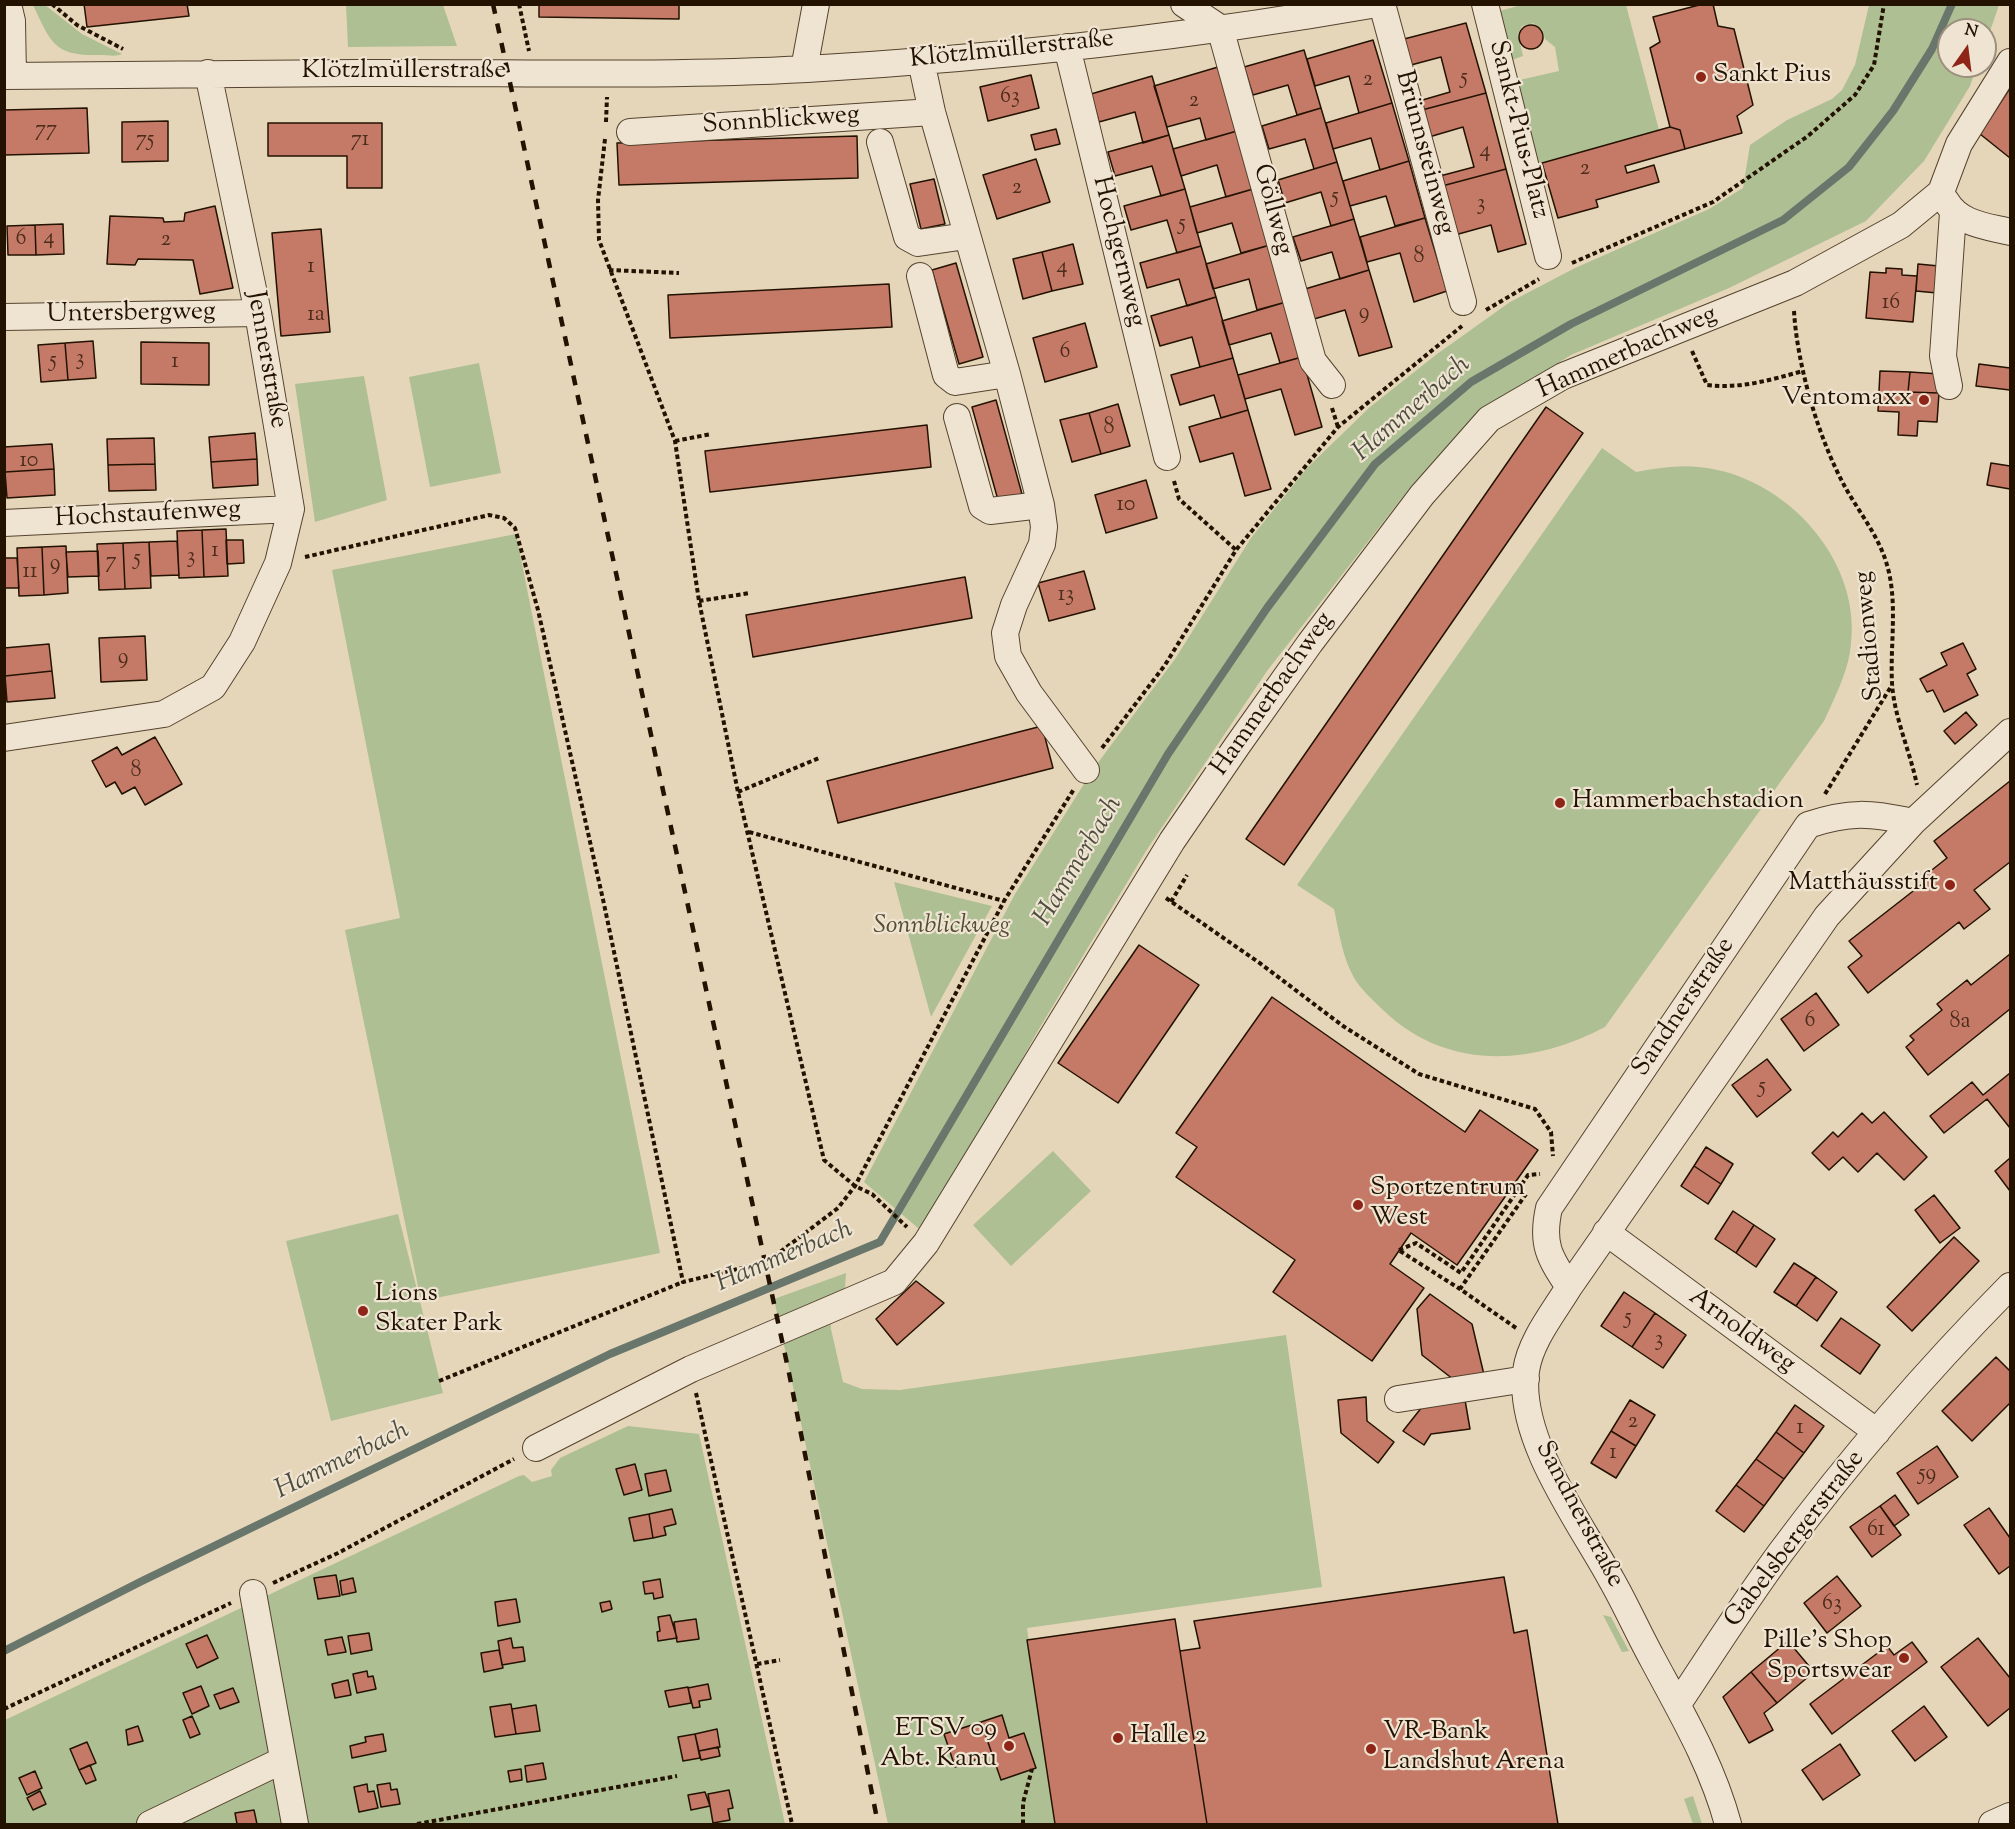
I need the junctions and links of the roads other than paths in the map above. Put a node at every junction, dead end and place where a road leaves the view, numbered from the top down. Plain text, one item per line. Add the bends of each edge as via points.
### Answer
1 (8, 4) edge
2 (816, 4) edge
3 (1184, 4) edge
4 (1377, 4) edge
5 (1382, 4) edge
6 (1485, 4) edge
7 (1321, 9) edge
8 (1220, 28) junction
9 (1067, 47) junction
10 (921, 60) junction
11 (2010, 62) edge
12 (804, 69) junction
13 (208, 73) junction
14 (9, 76) edge
15 (932, 112) junction
16 (630, 132) dead end
17 (879, 142) dead end
18 (1947, 202) junction
19 (2010, 232) edge
20 (966, 236) junction
21 (1548, 256) dead end
22 (920, 276) dead end
23 (1463, 302) dead end
24 (258, 313) junction
25 (4, 317) edge
26 (1007, 374) junction
27 (1332, 385) dead end
28 (1949, 386) dead end
29 (957, 417) dead end
30 (1167, 457) road end
31 (1041, 505) junction
32 (291, 509) junction
33 (4, 523) edge
34 (2010, 732) edge
35 (4, 738) edge
36 (1086, 770) dead end
37 (1913, 822) junction
38 (1606, 1232) junction
39 (2010, 1286) edge
40 (1569, 1287) junction
41 (1526, 1379) junction
42 (1398, 1399) dead end
43 (1877, 1432) junction
44 (536, 1448) dead end
45 (253, 1593) dead end
46 (1678, 1704) junction
47 (283, 1760) junction
48 (2010, 1816) edge
49 (150, 1824) edge
50 (295, 1824) edge
51 (1728, 1824) edge
52 (1992, 1824) edge

1 - 14 street via 12,21
2 - 12 street
3 - 8 street
4 - 7 street, Klötzlmüllerstraße
5 - 23 street, Brünnsteinweg
6 - 21 street, Sankt-Pius-Platz
7 - 8 street, Klötzlmüllerstraße
8 - 9 street, Klötzlmüllerstraße
8 - 27 street, Göllweg via 1312,361
9 - 10 street, Klötzlmüllerstraße
9 - 30 street, Hochgernweg
10 - 12 street, Klötzlmüllerstraße
10 - 15 street
11 - 18 street, Hammerbachweg via 1959,144
12 - 13 street, Klötzlmüllerstraße via 608,74
13 - 14 street, Klötzlmüllerstraße
13 - 24 street, Jennerstraße
15 - 16 street, Sonnblickweg
15 - 20 street
17 - 20 street, Sonnblickweg via 907,237 918,243
18 - 19 street via 1972,223
18 - 28 street via 1943,356
18 - 44 street, Hammerbachweg via 1795,283 1563,376 1490,419 1422,495 1317,634 1172,841 926,1243 894,1282 691,1369
20 - 26 street
22 - 26 street via 946,375 955,382
24 - 25 street, Untersbergweg
24 - 32 street, Jennerstraße
26 - 31 street
29 - 31 street via 982,506 990,512
31 - 36 street via 1042,544 1005,633 1008,656 1029,693
32 - 33 street, Hochstaufenweg
32 - 35 street, Jennerstraße via 278,563 242,642 213,687 164,714
34 - 37 street, Sandnerstraße
37 - 38 street, Sandnerstraße via 1827,916
37 - 40 street, Sandnerstraße via 1875,814 1838,816 1808,825 1549,1208 1544,1231 1552,1262
38 - 40 street, Sandnerstraße
38 - 43 street, Arnoldweg
39 - 43 street, Gabelsbergerstraße
40 - 41 street, Sandnerstraße via 1534,1346
41 - 42 street
41 - 46 street, Sandnerstraße via 1527,1402 1538,1447
43 - 46 street, Gabelsbergerstraße via 1781,1552
45 - 47 street
46 - 51 street via 1720,1793
47 - 49 street
47 - 50 street
48 - 52 street

